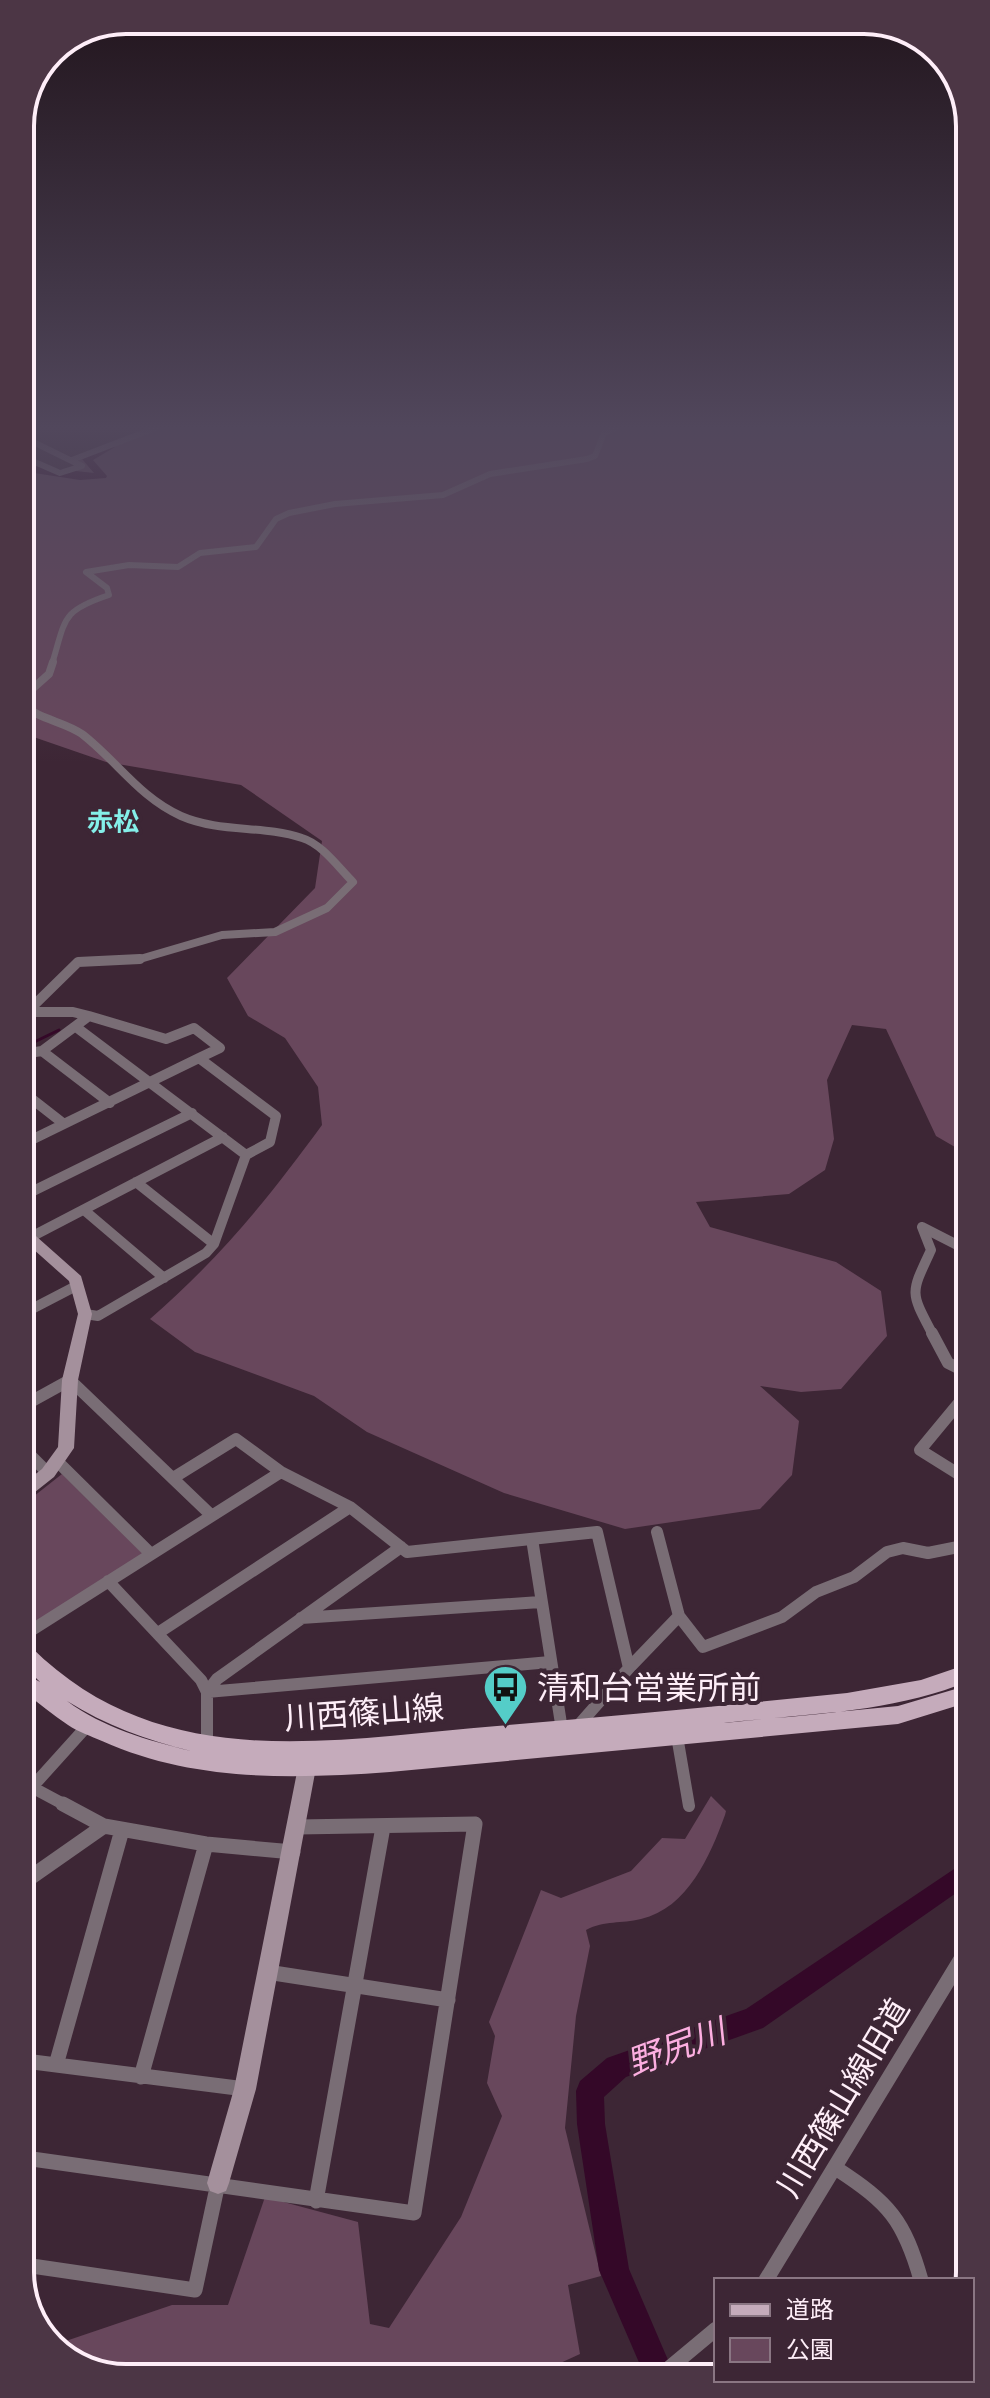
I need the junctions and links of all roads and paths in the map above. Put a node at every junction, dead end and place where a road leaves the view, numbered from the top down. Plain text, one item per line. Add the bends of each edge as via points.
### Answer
1 (262, 539) edge
2 (34, 689) edge
3 (34, 719) edge
4 (34, 1004) edge
5 (34, 1013) edge
6 (89, 1016) junction
7 (76, 1027) junction
8 (42, 1051) junction
9 (34, 1052) edge
10 (199, 1058) junction
11 (152, 1082) junction
12 (34, 1101) edge
13 (110, 1103) junction
14 (192, 1113) junction
15 (64, 1124) junction
16 (223, 1137) junction
17 (34, 1139) edge
18 (246, 1155) junction
19 (136, 1182) junction
20 (34, 1191) edge
21 (84, 1210) junction
22 (34, 1232) edge
23 (34, 1242) edge
24 (214, 1244) junction
25 (956, 1244) edge
26 (164, 1278) junction
27 (78, 1285) junction
28 (34, 1308) edge
29 (85, 1314) junction
30 (956, 1367) edge
31 (70, 1380) junction
32 (34, 1400) edge
33 (956, 1406) edge
34 (34, 1455) edge
35 (53, 1467) junction
36 (281, 1472) junction
37 (956, 1472) edge
38 (173, 1478) junction
39 (34, 1483) edge
40 (350, 1507) junction
41 (211, 1515) junction
42 (657, 1532) dead end
43 (532, 1539) junction
44 (401, 1547) junction
45 (956, 1547) edge
46 (151, 1554) junction
47 (108, 1581) junction
48 (540, 1602) junction
49 (679, 1616) junction
50 (299, 1619) junction
51 (34, 1629) edge
52 (158, 1633) junction
53 (34, 1662) edge
54 (550, 1662) junction
55 (629, 1668) junction
56 (956, 1682) edge
57 (34, 1688) edge
58 (946, 1691) junction
59 (207, 1692) junction
60 (956, 1692) edge
61 (88, 1725) junction
62 (567, 1736) junction
63 (677, 1736) junction
64 (207, 1744) junction
65 (309, 1761) junction
66 (34, 1782) edge
67 (34, 1792) edge
68 (685, 1800) dead end
69 (104, 1826) junction
70 (298, 1827) junction
71 (383, 1827) junction
72 (122, 1830) junction
73 (206, 1844) junction
74 (293, 1852) junction
75 (34, 1875) edge
76 (267, 1972) junction
77 (956, 1978) edge
78 (352, 1985) junction
79 (448, 2000) junction
80 (34, 2062) edge
81 (56, 2065) junction
82 (141, 2077) junction
83 (245, 2089) junction
84 (34, 2159) edge
85 (837, 2169) junction
86 (218, 2183) junction
87 (316, 2201) junction
88 (34, 2266) edge
89 (767, 2278) edge
90 (920, 2278) edge
91 (714, 2331) edge
92 (674, 2364) edge

1 - 2 street via 256,547 200,553 178,567 129,565 86,572 109,595 67,615 49,674
3 - 4 street via 80,733 148,798 182,816 215,827 302,838 353,882 327,908 275,932 222,935 140,959 78,962
5 - 6 street
6 - 7 street
6 - 10 street via 166,1039 194,1028 220,1048
7 - 8 street
7 - 11 street
8 - 9 street
8 - 13 street
10 - 11 street
10 - 18 street via 276,1116 270,1142
11 - 13 street
11 - 14 street
12 - 15 street
13 - 15 street
14 - 16 street
14 - 20 street
15 - 17 street
16 - 18 street
16 - 19 street
18 - 24 street
19 - 21 street
19 - 24 street
21 - 22 street
21 - 26 street
23 - 27 street
24 - 26 street
25 - 30 street via 922,1227 931,1250 913,1288 948,1363
26 - 29 street via 98,1316
27 - 28 street
27 - 29 street
29 - 31 street
31 - 32 street
31 - 35 street via 66,1448
31 - 38 street
33 - 37 street via 920,1450
34 - 35 street
35 - 39 street
35 - 46 street
36 - 38 street via 236,1439
36 - 40 street
36 - 41 street
38 - 41 street
40 - 44 street
40 - 52 street
41 - 46 street
42 - 49 street
43 - 44 street via 407,1552
43 - 48 street
43 - 55 street via 597,1532
44 - 50 street
45 - 49 street via 928,1553 903,1548 887,1552 782,1617 703,1647
46 - 47 street
47 - 51 street
47 - 52 street
48 - 50 street
48 - 54 street
49 - 55 street
50 - 59 street
52 - 59 street
53 - 64 main road, 川西篠山線 via 63,1688 114,1715
54 - 59 street
54 - 62 street
55 - 62 street
56 - 58 main road, 川西篠山線
57 - 61 main road, 川西篠山線
58 - 60 main road, 川西篠山線
58 - 62 main road, 川西篠山線
58 - 63 main road, 川西篠山線 via 898,1715
59 - 64 street
61 - 65 main road, 川西篠山線 via 173,1756 249,1768
61 - 66 street
62 - 63 main road, 川西篠山線
62 - 65 main road, 川西篠山線
63 - 68 street
64 - 65 main road, 川西篠山線
65 - 70 street
67 - 69 street
69 - 72 street
69 - 75 street
70 - 71 street
70 - 74 street
71 - 78 street
71 - 79 street via 475,1824
72 - 73 street
72 - 81 street
73 - 74 street
73 - 82 street
74 - 76 street
76 - 78 street
76 - 83 street
77 - 85 street, 川西篠山線旧道
78 - 79 street
78 - 87 street
79 - 87 street via 414,2213
80 - 81 street
81 - 82 street
82 - 83 street
83 - 86 street
84 - 86 street
85 - 89 street, 川西篠山線旧道
85 - 90 street via 889,2202 908,2231
86 - 87 street
86 - 88 street via 195,2290
91 - 92 street

